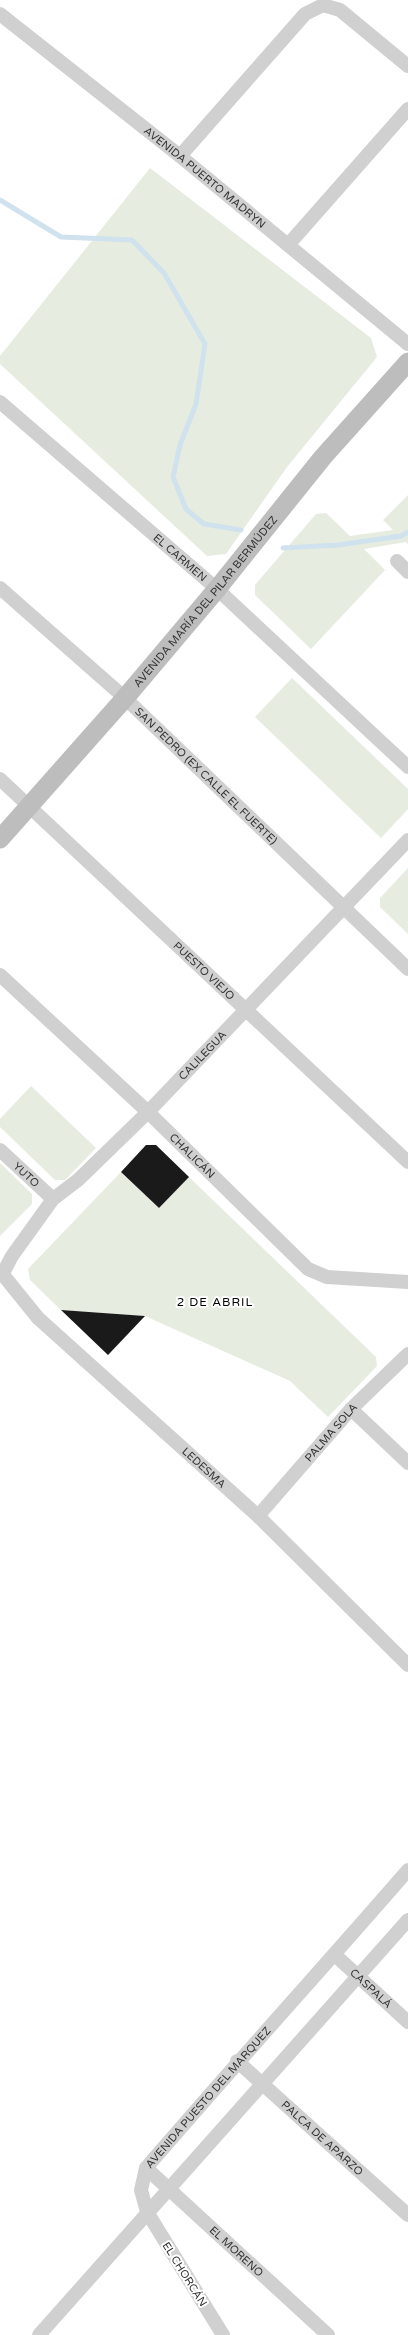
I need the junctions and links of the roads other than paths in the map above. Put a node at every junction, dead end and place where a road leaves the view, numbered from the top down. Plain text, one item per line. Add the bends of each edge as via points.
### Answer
1 (0, 14) edge
2 (408, 66) edge
3 (408, 109) edge
4 (180, 156) junction
5 (288, 245) junction
6 (408, 344) edge
7 (408, 362) edge
8 (0, 402) edge
9 (397, 561) dead end
10 (408, 572) edge
11 (0, 588) edge
12 (218, 589) junction
13 (125, 698) junction
14 (408, 767) edge
15 (0, 779) edge
16 (30, 806) junction
17 (0, 839) edge
18 (408, 840) edge
19 (344, 907) junction
20 (408, 969) edge
21 (0, 975) edge
22 (246, 1009) junction
23 (148, 1112) junction
24 (0, 1150) edge
25 (408, 1162) edge
26 (53, 1199) junction
27 (1, 1272) edge
28 (408, 1282) edge
29 (408, 1354) edge
30 (351, 1409) junction
31 (408, 1463) edge
32 (258, 1516) junction
33 (408, 1665) edge
34 (408, 1870) edge
35 (408, 1920) edge
36 (335, 1955) junction
37 (358, 1976) junction
38 (408, 2022) edge
39 (237, 2061) junction
40 (262, 2084) junction
41 (146, 2168) junction
42 (169, 2189) junction
43 (147, 2212) junction
44 (408, 2215) edge
45 (39, 2335) edge
46 (223, 2335) edge
47 (328, 2335) edge

1 - 4 street, AVENIDA PUERTO MADRYN
2 - 4 street via 340,10 323,5 306,14
3 - 5 street
4 - 5 street, AVENIDA PUERTO MADRYN
5 - 6 street, AVENIDA PUERTO MADRYN
7 - 12 street, AVENIDA MARÍA DEL PILAR BERMÚDEZ via 323,457
8 - 12 street, EL CARMEN
9 - 10 street
11 - 13 street, SAN PEDRO (EX CALLE EL FUERTE)
12 - 13 street, AVENIDA MARÍA DEL PILAR BERMÚDEZ
12 - 14 street, EL CARMEN
13 - 16 street, AVENIDA MARÍA DEL PILAR BERMÚDEZ
13 - 19 street, SAN PEDRO (EX CALLE EL FUERTE)
15 - 16 street, PUESTO VIEJO
16 - 17 street, AVENIDA MARÍA DEL PILAR BERMÚDEZ
16 - 22 street, PUESTO VIEJO
18 - 19 street, CALILEGUA
19 - 20 street, SAN PEDRO (EX CALLE EL FUERTE)
19 - 22 street, CALILEGUA
21 - 23 street, CHALICÁN
22 - 23 street, CALILEGUA
22 - 25 street, PUESTO VIEJO
23 - 26 street, CALILEGUA via 78,1180
23 - 28 street, CHALICÁN via 308,1269 327,1277
24 - 26 street, YUTO
26 - 27 street, CALILEGUA
27 - 32 street, LEDESMA via 38,1318
29 - 30 street, PALMA SOLA
30 - 31 street
30 - 32 street, PALMA SOLA
32 - 33 street, LEDESMA
34 - 36 street, AVENIDA PUESTO DEL MARQUEZ
35 - 37 street
36 - 37 street, CASPALÁ
36 - 39 street, AVENIDA PUESTO DEL MARQUEZ
37 - 38 street, CASPALÁ
37 - 40 street
39 - 40 street, PALCA DE APARZO
39 - 41 street, AVENIDA PUESTO DEL MARQUEZ
40 - 42 street
40 - 44 street, PALCA DE APARZO
41 - 42 street, EL MORENO
41 - 43 street, AVENIDA PUESTO DEL MARQUEZ via 141,2190
42 - 43 street
42 - 47 street, EL MORENO
43 - 45 street
43 - 46 street, EL CHORCÁN

